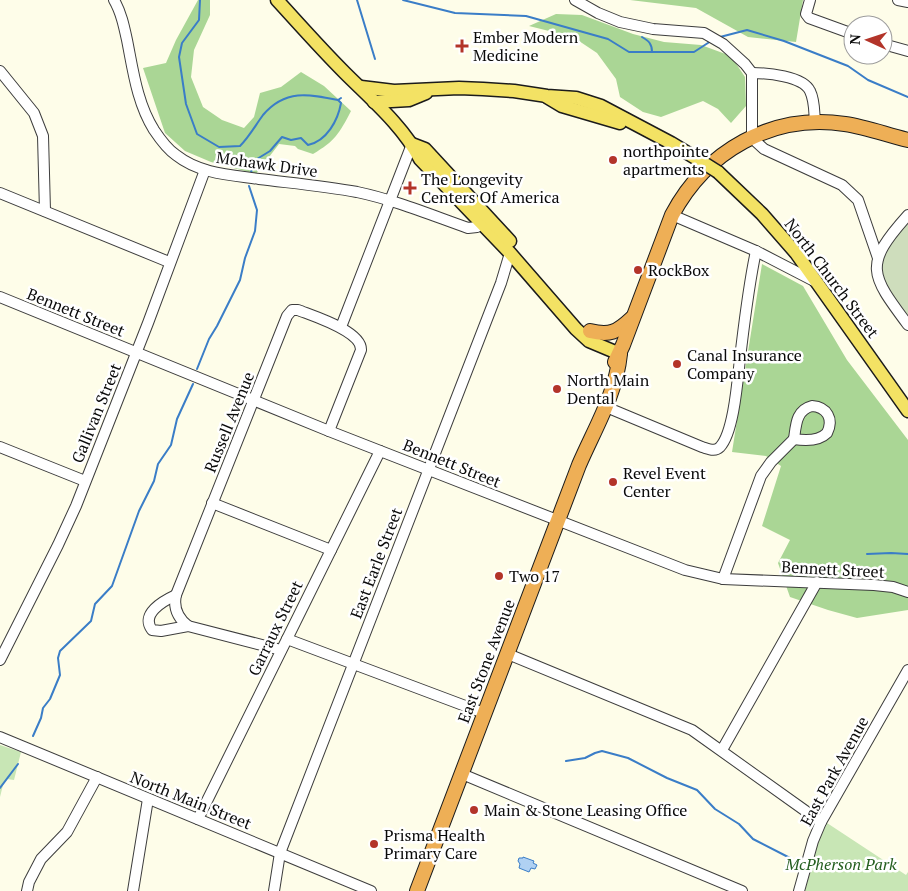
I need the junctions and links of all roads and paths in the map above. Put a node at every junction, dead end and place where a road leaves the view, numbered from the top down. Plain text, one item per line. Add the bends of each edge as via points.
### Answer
1 (114, 0) edge
2 (277, 0) edge
3 (575, 0) edge
4 (810, 0) edge
5 (898, 0) edge
6 (908, 2) edge
7 (843, 30) edge
8 (893, 47) edge
9 (908, 51) edge
10 (0, 71) edge
11 (752, 73) junction
12 (361, 87) junction
13 (435, 89) junction
14 (547, 96) junction
15 (374, 102) junction
16 (573, 109) junction
17 (618, 116) junction
18 (815, 123) junction
19 (642, 128) junction
20 (752, 138) junction
21 (908, 140) edge
22 (412, 144) junction
23 (205, 170) junction
24 (0, 193) edge
25 (390, 200) junction
26 (45, 211) junction
27 (672, 215) junction
28 (908, 215) edge
29 (485, 220) junction
30 (756, 251) junction
31 (510, 253) junction
32 (878, 258) junction
33 (169, 262) junction
34 (526, 271) junction
35 (817, 282) junction
36 (502, 283) junction
37 (0, 297) edge
38 (634, 315) junction
39 (908, 325) edge
40 (341, 327) junction
41 (590, 330) junction
42 (136, 352) junction
43 (620, 354) junction
44 (254, 401) junction
45 (606, 407) junction
46 (908, 411) edge
47 (329, 431) junction
48 (794, 439) dead end
49 (588, 444) junction
50 (0, 448) edge
51 (380, 451) junction
52 (428, 470) junction
53 (85, 481) junction
54 (212, 503) junction
55 (559, 520) junction
56 (331, 550) junction
57 (723, 579) junction
58 (817, 582) junction
59 (908, 592) edge
60 (176, 595) junction
61 (188, 626) junction
62 (287, 639) junction
63 (281, 650) junction
64 (508, 654) junction
65 (0, 660) edge
66 (353, 664) junction
67 (908, 670) edge
68 (484, 713) junction
69 (0, 737) edge
70 (722, 750) junction
71 (462, 774) junction
72 (96, 778) junction
73 (148, 799) junction
74 (198, 819) junction
75 (821, 822) junction
76 (280, 853) junction
77 (27, 891) edge
78 (133, 891) edge
79 (274, 891) edge
80 (371, 891) edge
81 (416, 891) edge
82 (742, 891) edge
83 (799, 891) edge

1 - 23 street, Mohawk Drive via 123,22 137,90 146,116 169,149
2 - 12 main road
3 - 11 street via 608,18 628,24 712,36
4 - 7 street via 806,14 809,18
5 - 6 street
8 - 9 street
10 - 26 street via 38,121 44,144
11 - 18 street via 775,75 805,84 814,103
11 - 20 street
12 - 13 main road, North Church Street via 394,91
12 - 15 main road
13 - 14 main road, North Church Street via 496,89
13 - 15 main road, North Church Street via 409,100
14 - 16 main road, North Church Street
14 - 17 main road, North Church Street via 576,98
15 - 22 main road
16 - 17 main road via 575,104 580,104
16 - 19 main road, North Church Street
17 - 19 main road, North Church Street
18 - 20 highway, East Stone Avenue via 779,128
18 - 21 highway, East Stone Avenue via 845,124
19 - 35 main road, North Church Street, bridge via 718,172 777,231
20 - 27 highway, East Stone Avenue via 721,155 698,176
20 - 32 street via 764,149 842,185 858,200
22 - 25 street
22 - 29 main road via 420,160
23 - 25 street, Mohawk Drive via 346,190
23 - 33 street, Gallivan Street
24 - 26 street
25 - 29 street, Mohawk Drive via 468,228 477,227
25 - 40 street
26 - 33 street
27 - 30 street
27 - 38 highway, East Stone Avenue
28 - 32 street via 885,243
29 - 31 main road
29 - 41 main road
30 - 35 street
30 - 45 street via 730,426 717,450 702,447
31 - 34 main road
31 - 36 street, East Earle Street
32 - 39 street via 881,288
33 - 42 street, Gallivan Street
34 - 36 street via 516,271
34 - 43 main road via 576,330 589,341
35 - 46 main road, North Church Street
36 - 52 street, East Earle Street
37 - 42 street, Bennett Street
38 - 41 highway via 621,328 605,334
38 - 43 highway, East Stone Avenue
40 - 44 street, Russell Avenue via 292,310
40 - 47 street via 359,342 361,350
41 - 43 main road
42 - 44 street, Bennett Street
42 - 53 street, Gallivan Street
43 - 45 highway, East Stone Avenue
43 - 49 highway, East Stone Avenue via 599,401
44 - 47 street, Bennett Street
44 - 54 street, Russell Avenue
45 - 49 highway, East Stone Avenue
47 - 51 street, Bennett Street
48 - 57 street via 761,476
49 - 55 highway, East Stone Avenue
50 - 53 street
51 - 52 street, Bennett Street
51 - 56 street, Garraux Street
52 - 55 street, Bennett Street
52 - 66 street, East Earle Street
53 - 65 street, Gallivan Street via 58,545
54 - 56 street
54 - 60 street, Russell Avenue
55 - 57 street, Bennett Street via 672,566
55 - 64 highway, East Stone Avenue
56 - 62 street, Garraux Street
57 - 58 street, Bennett Street
58 - 59 street, Bennett Street via 893,587
58 - 70 street
60 - 61 street via 176,610
60 - 61 street via 156,608 149,618 150,626 156,632
61 - 63 street
62 - 63 street, Garraux Street
62 - 66 street
63 - 74 street, Garraux Street
64 - 68 highway, East Stone Avenue
64 - 70 street via 692,730
66 - 68 street
66 - 76 street, East Earle Street
67 - 75 street, East Park Avenue
68 - 71 highway, East Stone Avenue
69 - 72 street, North Main Street
70 - 75 street
71 - 81 highway, East Stone Avenue
71 - 82 street
72 - 73 street, North Main Street
72 - 77 street via 67,832 40,859
73 - 74 street, North Main Street
73 - 78 street
74 - 76 street, North Main Street
75 - 83 street, East Park Avenue
76 - 79 street, East Earle Street
76 - 80 street, North Main Street

